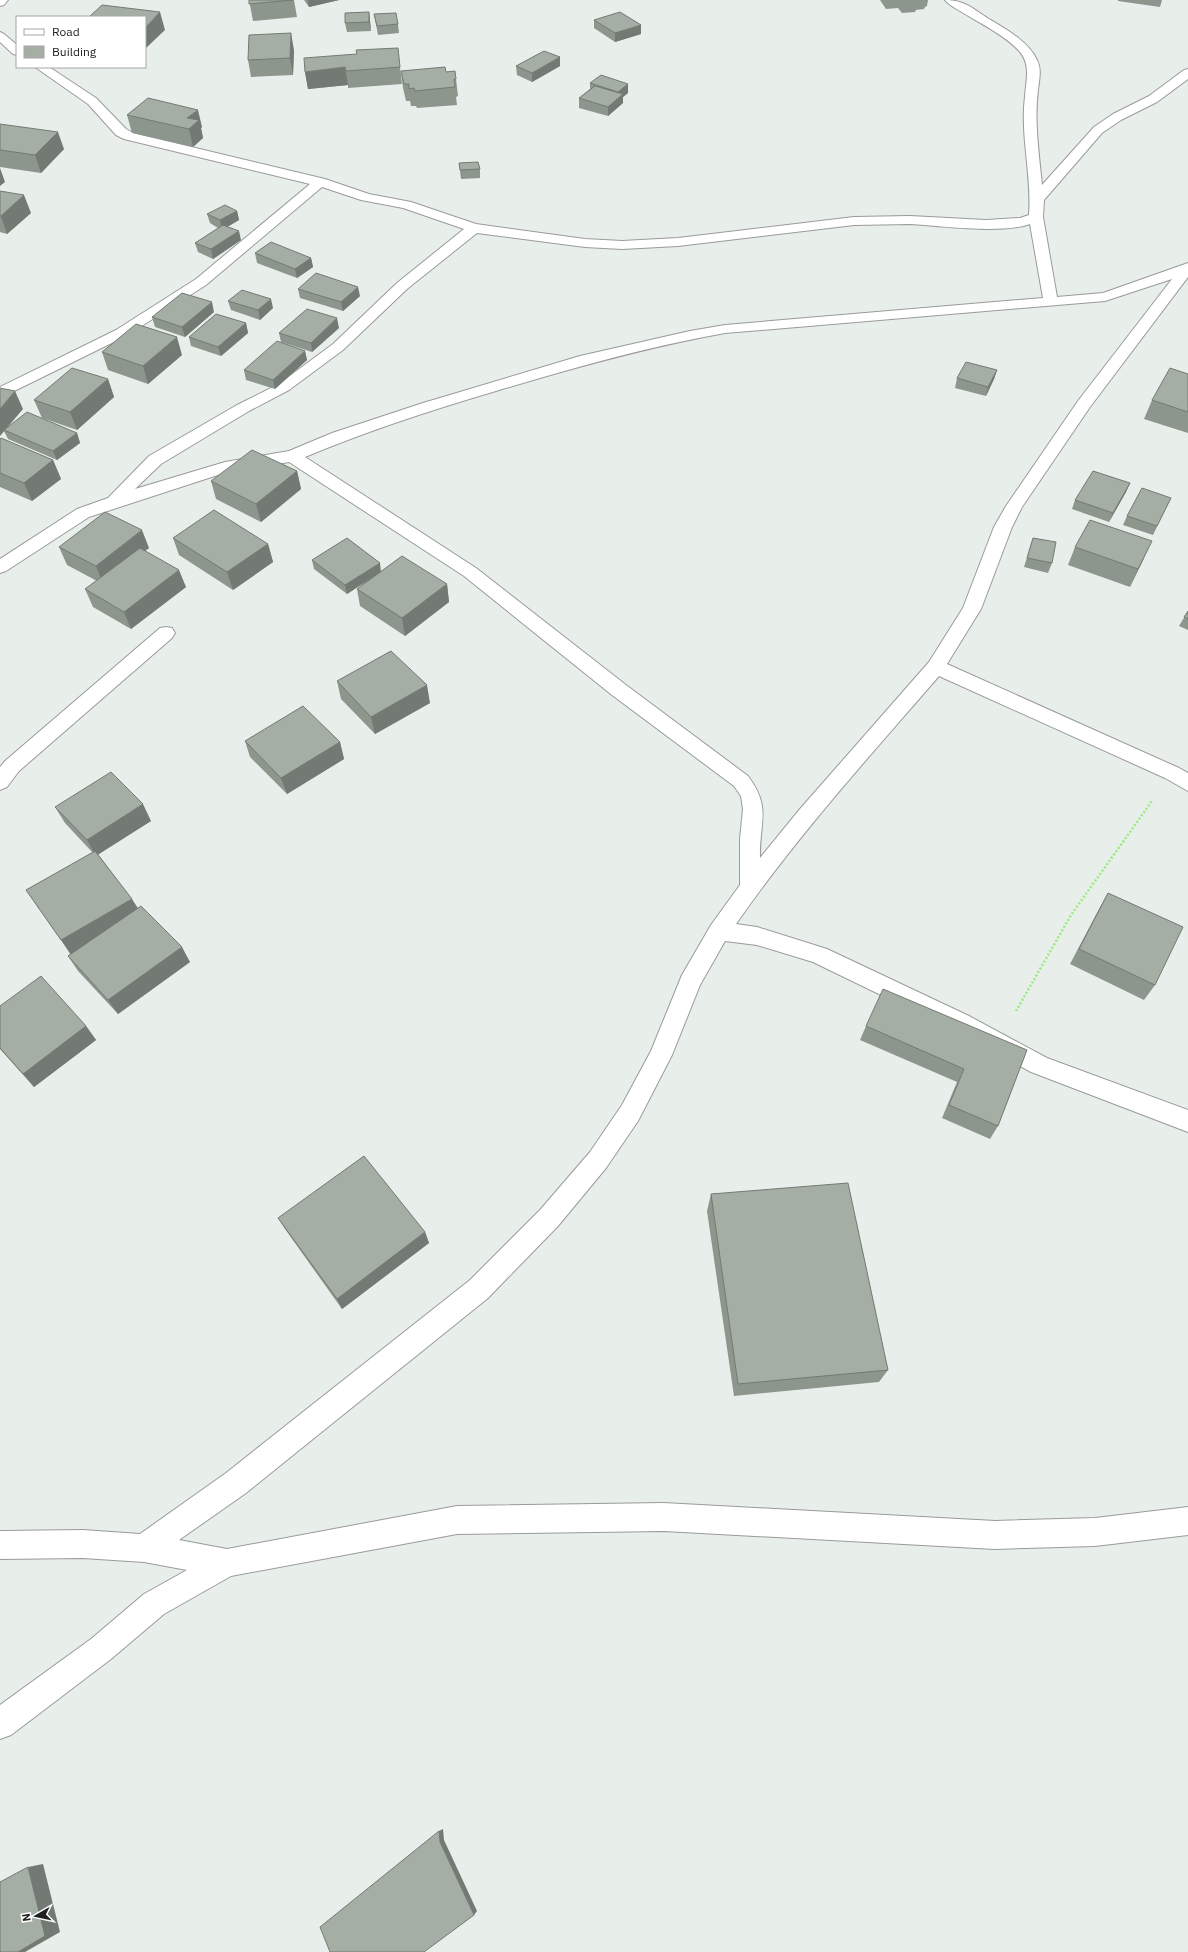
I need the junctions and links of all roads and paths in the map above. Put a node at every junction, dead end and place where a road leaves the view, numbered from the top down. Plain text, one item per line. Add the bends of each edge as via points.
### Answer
1 (2, 0) edge
2 (951, 0) edge
3 (0, 3) edge
4 (0, 36) edge
5 (16, 50) edge
6 (42, 68) edge
7 (1188, 73) edge
8 (320, 182) junction
9 (1037, 199) junction
10 (1036, 218) junction
11 (474, 228) junction
12 (1187, 268) edge
13 (1051, 302) junction
14 (0, 393) edge
15 (292, 456) junction
16 (113, 502) junction
17 (0, 567) edge
18 (166, 633) dead end
19 (936, 667) junction
20 (1180, 778) edge
21 (0, 782) edge
22 (750, 886) junction
23 (719, 931) junction
24 (998, 1042) junction
25 (1188, 1121) edge
26 (1188, 1521) edge
27 (0, 1545) edge
28 (144, 1548) junction
29 (227, 1563) junction
30 (0, 1724) edge

1 - 3 street
2 - 9 street via 1018,45 1031,59 1034,67 1030,127
4 - 5 street
6 - 8 street via 92,101 121,132 129,136
7 - 9 street via 1153,99 1098,130
8 - 11 street via 366,197 406,205
8 - 14 street via 201,282 121,333
9 - 10 street
10 - 11 street via 1022,222 993,224 910,220 854,221 737,236 622,245 585,243
10 - 13 street
11 - 16 street via 402,286 338,346 284,387 186,440 155,460
12 - 13 street via 1104,297
12 - 19 street via 1084,404 1014,506 1003,527 972,609
13 - 15 street via 725,329 690,335 585,359 489,387 382,422
15 - 16 street via 225,467
15 - 22 street via 470,572 619,690 741,781 750,792 754,816 750,839
16 - 17 street via 83,513
18 - 21 street via 12,766
19 - 20 street
19 - 22 street via 806,815
20 - 24 path via 1071,915
22 - 23 street
23 - 24 street via 757,936 819,955
23 - 28 street via 690,982 662,1054 630,1113 598,1160 549,1218 473,1294 236,1483
24 - 25 street via 1039,1065
26 - 29 street via 1095,1532 995,1535 664,1517 457,1520
27 - 28 street via 83,1544
28 - 29 street
29 - 30 street via 154,1604 101,1649

